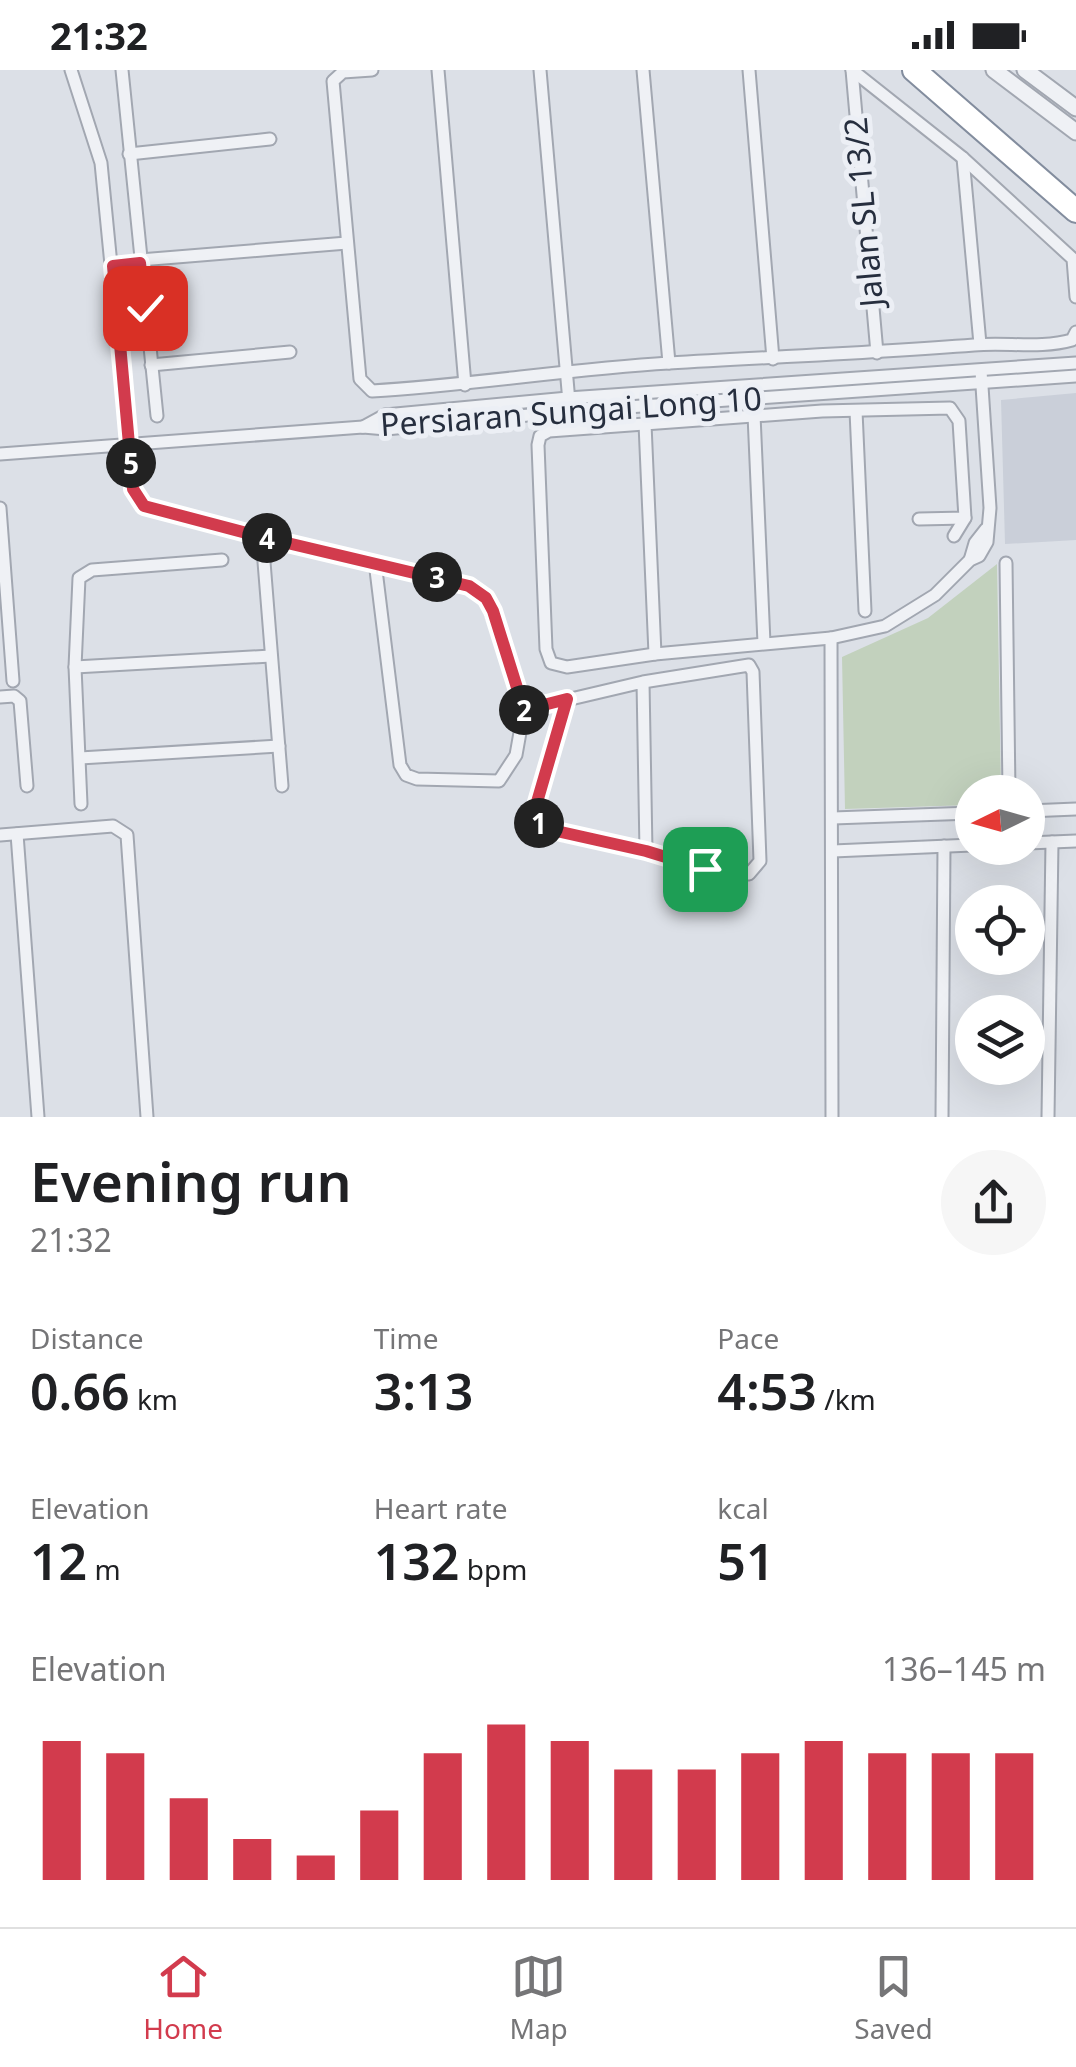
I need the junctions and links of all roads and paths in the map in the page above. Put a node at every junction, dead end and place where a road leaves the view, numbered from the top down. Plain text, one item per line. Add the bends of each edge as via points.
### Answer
1 (71, 70) edge
2 (122, 70) edge
3 (372, 70) edge
4 (438, 70) edge
5 (540, 70) edge
6 (643, 70) edge
7 (749, 70) edge
8 (852, 70) edge
9 (914, 70) edge
10 (994, 70) edge
11 (1026, 70) edge
12 (1076, 108) edge
13 (1076, 132) edge
14 (270, 139) dead end
15 (129, 154) junction
16 (963, 158) junction
17 (1076, 211) edge
18 (347, 242) junction
19 (140, 260) junction
20 (113, 263) junction
21 (1076, 297) edge
22 (1076, 332) edge
23 (980, 344) junction
24 (290, 352) dead end
25 (877, 353) junction
26 (774, 360) junction
27 (1076, 362) edge
28 (668, 364) junction
29 (151, 365) junction
30 (566, 372) junction
31 (1076, 376) edge
32 (982, 377) junction
33 (465, 385) junction
34 (569, 405) junction
35 (856, 411) junction
36 (156, 416) dead end
37 (754, 416) junction
38 (645, 424) junction
39 (130, 444) junction
40 (0, 454) edge
41 (0, 508) edge
42 (965, 518) junction
43 (920, 520) dead end
44 (954, 536) dead end
45 (262, 537) junction
46 (222, 560) dead end
47 (375, 562) junction
48 (1006, 564) dead end
49 (865, 611) dead end
50 (832, 638) junction
51 (764, 642) junction
52 (655, 654) junction
53 (271, 656) junction
54 (75, 667) junction
55 (13, 681) dead end
56 (644, 682) junction
57 (0, 697) edge
58 (567, 699) junction
59 (524, 710) junction
60 (278, 746) junction
61 (80, 758) junction
62 (1009, 775) edge
63 (27, 786) dead end
64 (282, 786) dead end
65 (80, 804) dead end
66 (1076, 809) edge
67 (1045, 810) edge
68 (955, 814) edge
69 (833, 818) junction
70 (17, 834) junction
71 (0, 835) edge
72 (1076, 841) edge
73 (1045, 842) edge
74 (1052, 842) junction
75 (944, 846) junction
76 (955, 846) edge
77 (646, 851) junction
78 (833, 851) junction
79 (38, 1117) edge
80 (147, 1117) edge
81 (832, 1117) edge
82 (942, 1117) edge
83 (1048, 1117) edge

1 - 20 street via 101,163
2 - 15 street
3 - 18 street via 343,72 333,81
4 - 33 street
5 - 30 street
6 - 28 street
7 - 26 street
8 - 16 street
8 - 25 street, Jalan SL 13/2
9 - 17 highway
10 - 13 street
11 - 12 street
14 - 15 street
15 - 19 street
16 - 21 street via 1073,260
16 - 23 street
18 - 19 street
18 - 33 street via 365,386 372,391
19 - 20 street
19 - 29 street
20 - 39 street
22 - 23 street via 1059,344
23 - 25 street
24 - 29 street
25 - 26 street
26 - 28 street
27 - 32 street, Persiaran Sungai Long 10
28 - 30 street
29 - 36 street
30 - 33 street
30 - 34 street
31 - 32 street, Persiaran Sungai Long 10
32 - 34 street, Persiaran Sungai Long 10
32 - 50 street via 990,508 970,560 935,596 901,618
34 - 39 street, Persiaran Sungai Long 10 via 386,429
35 - 37 street
35 - 42 street via 950,408 959,421
35 - 49 street
37 - 38 street
37 - 51 street
38 - 52 street
38 - 52 street via 540,436 546,650 552,663 567,667
39 - 40 street, Persiaran Sungai Long 10
39 - 45 street via 133,489 144,506
41 - 55 street
42 - 43 street
42 - 44 street
45 - 47 street
45 - 53 street
46 - 54 street via 92,570 79,578
47 - 59 street via 469,586 486,598
47 - 59 street via 406,776 499,781 516,754
48 - 62 street
50 - 51 street
50 - 69 street
51 - 52 street
53 - 54 street
53 - 60 street
54 - 61 street
56 - 58 street
56 - 77 street
56 - 77 street via 751,668 760,861 748,874 730,874
57 - 63 street via 20,701
58 - 59 street
58 - 77 street via 537,820 555,832
60 - 61 street
60 - 64 street
61 - 65 street
66 - 67 street
68 - 69 street
69 - 78 street
70 - 71 street
70 - 79 street
70 - 80 street via 112,826 127,835
72 - 74 street
73 - 74 street
74 - 83 street
75 - 76 street
75 - 78 street
75 - 82 street
78 - 81 street

